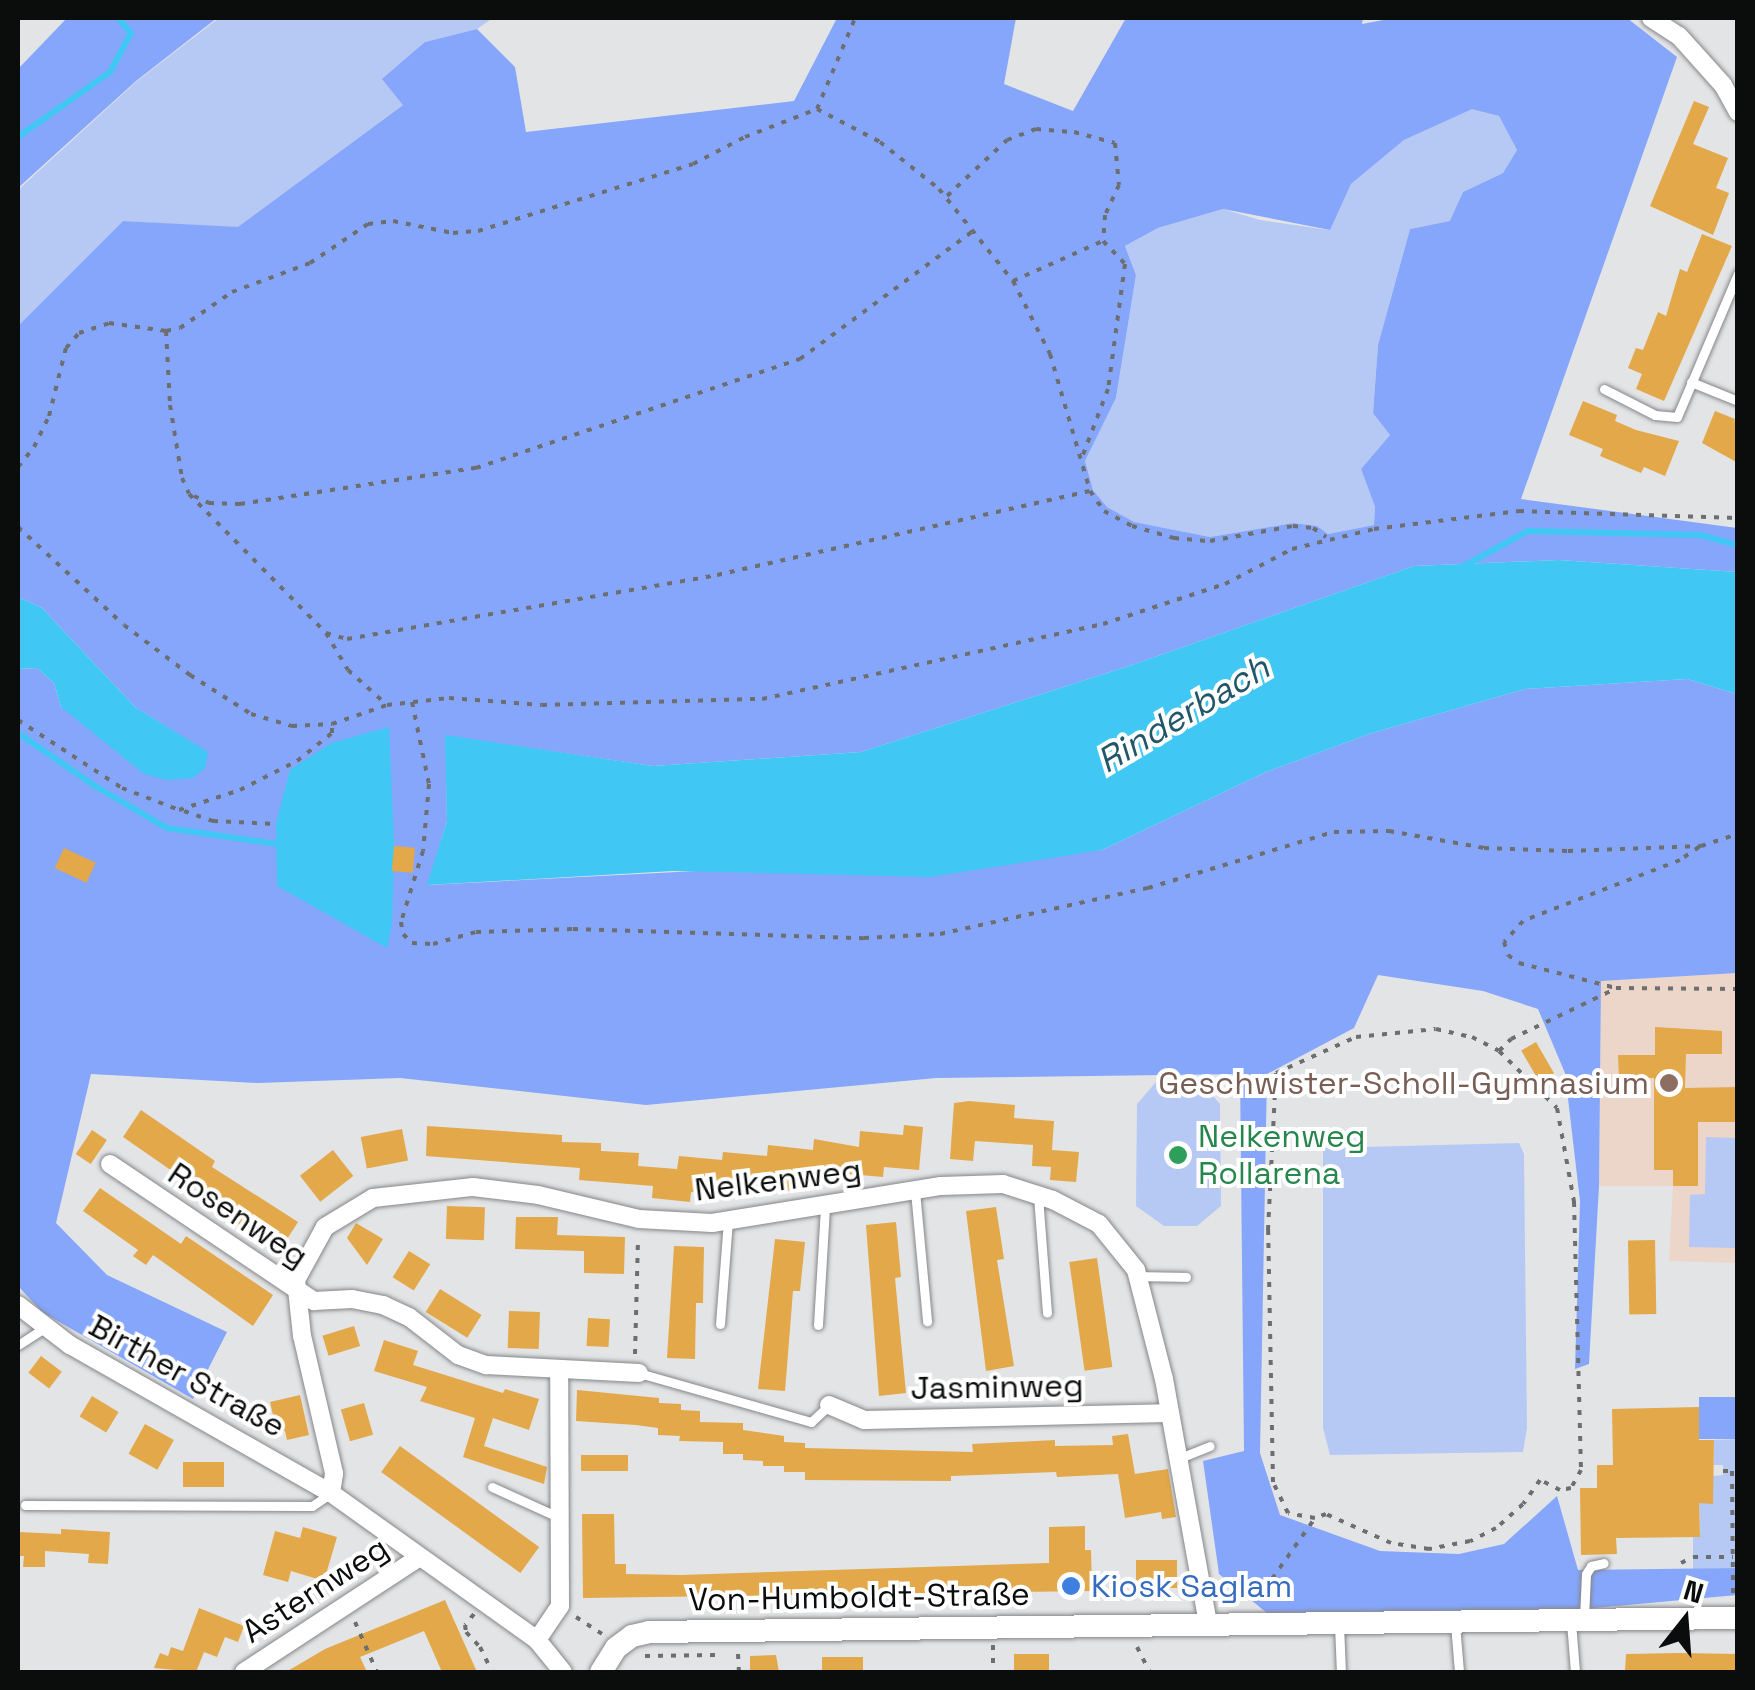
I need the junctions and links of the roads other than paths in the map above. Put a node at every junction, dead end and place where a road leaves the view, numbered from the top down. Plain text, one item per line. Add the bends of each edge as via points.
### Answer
1 (1651, 18) edge
2 (1738, 112) edge
3 (1738, 272) edge
4 (1692, 382) junction
5 (1604, 389) dead end
6 (1738, 401) edge
7 (110, 1164) dead end
8 (915, 1191) junction
9 (1038, 1193) junction
10 (825, 1206) junction
11 (728, 1221) junction
12 (1138, 1276) junction
13 (1186, 1277) dead end
14 (296, 1290) junction
15 (18, 1305) edge
16 (1047, 1313) dead end
17 (927, 1321) dead end
18 (720, 1324) dead end
19 (818, 1325) dead end
20 (44, 1328) junction
21 (18, 1344) edge
22 (559, 1369) junction
23 (637, 1373) joint
24 (830, 1405) joint
25 (1169, 1413) junction
26 (1210, 1446) dead end
27 (1180, 1458) junction
28 (492, 1486) dead end
29 (331, 1493) junction
30 (25, 1506) dead end
31 (560, 1518) junction
32 (420, 1558) junction
33 (1604, 1563) dead end
34 (1735, 1608) edge
35 (1577, 1619) junction
36 (1455, 1621) junction
37 (1338, 1622) junction
38 (1208, 1624) junction
39 (536, 1640) junction
40 (244, 1672) edge
41 (563, 1672) edge
42 (601, 1672) edge
43 (1341, 1672) edge
44 (1459, 1672) edge
45 (1575, 1672) edge

1 - 2 street via 1701,60
3 - 4 lane
4 - 5 lane via 1677,417 1655,416
4 - 6 lane
7 - 14 street, Rosenweg
8 - 9 street, Nelkenweg via 972,1182
8 - 10 street, Nelkenweg
8 - 17 lane
9 - 12 street, Nelkenweg via 1098,1224
9 - 16 lane
10 - 11 street, Nelkenweg
10 - 19 lane
11 - 14 street, Nelkenweg via 639,1219 473,1187 398,1192 348,1210 325,1228 301,1265
11 - 18 lane
12 - 13 lane
12 - 25 street, Nelkenweg
14 - 22 street, Rosenweg via 314,1300 383,1305 458,1355 486,1365
14 - 29 street via 334,1472
15 - 20 street, Birther Straße
20 - 21 lane
20 - 29 street, Birther Straße
22 - 23 street, Rosenweg
22 - 31 street
23 - 24 lane via 812,1422
24 - 25 street, Jasminweg via 864,1420
25 - 27 street, Nelkenweg
26 - 27 lane
27 - 38 street, Nelkenweg
28 - 31 lane
29 - 30 lane via 312,1506
29 - 32 street, Birther Straße
31 - 39 street via 560,1606
32 - 39 street, Birther Straße
32 - 40 street, Asternweg
33 - 35 lane via 1586,1574
34 - 35 street, Von-Humboldt-Straße
35 - 36 street, Von-Humboldt-Straße
35 - 45 lane
36 - 37 street, Von-Humboldt-Straße
36 - 44 lane
37 - 38 street, Von-Humboldt-Straße
37 - 43 lane
38 - 42 street, Von-Humboldt-Straße via 650,1632 616,1648
39 - 41 street, Birther Straße

